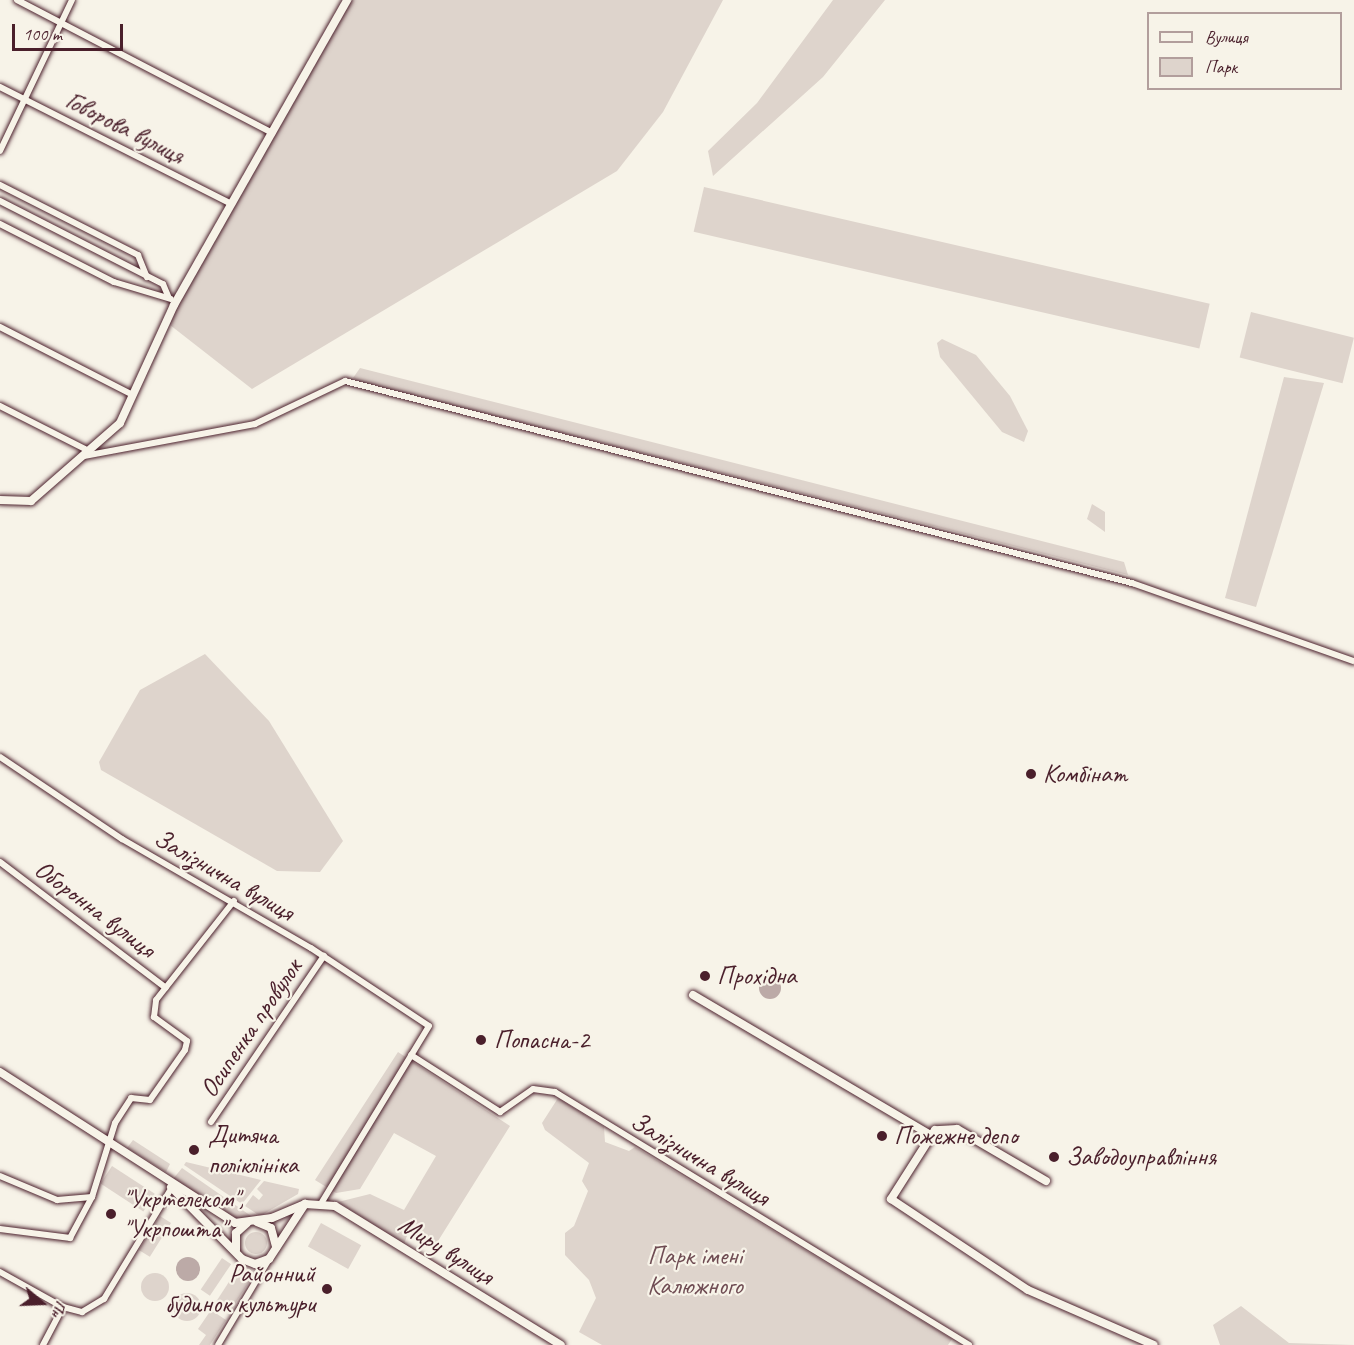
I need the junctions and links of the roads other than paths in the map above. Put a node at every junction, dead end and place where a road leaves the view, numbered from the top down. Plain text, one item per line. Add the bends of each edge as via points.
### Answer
1 (17, 0) edge
2 (72, 0) edge
3 (347, 0) edge
4 (61, 22) junction
5 (0, 87) edge
6 (24, 99) junction
7 (273, 133) junction
8 (0, 151) edge
9 (0, 184) edge
10 (0, 201) edge
11 (232, 204) junction
12 (0, 224) edge
13 (147, 277) junction
14 (173, 300) junction
15 (0, 327) edge
16 (133, 395) junction
17 (0, 406) edge
18 (85, 449) junction
19 (75, 458) junction
20 (0, 501) edge
21 (1354, 661) edge
22 (0, 757) edge
23 (0, 862) edge
24 (234, 901) junction
25 (324, 956) junction
26 (166, 988) junction
27 (693, 995) dead end
28 (411, 1055) junction
29 (0, 1072) edge
30 (211, 1122) dead end
31 (931, 1135) junction
32 (111, 1145) junction
33 (0, 1176) edge
34 (1046, 1181) dead end
35 (170, 1186) junction
36 (92, 1197) junction
37 (322, 1202) junction
38 (305, 1204) junction
39 (252, 1222) junction
40 (0, 1229) edge
41 (276, 1247) junction
42 (236, 1251) junction
43 (269, 1259) junction
44 (251, 1263) junction
45 (0, 1272) edge
46 (259, 1274) junction
47 (63, 1307) junction
48 (43, 1345) edge
49 (218, 1345) edge
50 (561, 1345) edge
51 (969, 1345) edge
52 (1154, 1345) edge

1 - 4 street
2 - 4 street
3 - 7 street
4 - 6 street
4 - 7 street
5 - 6 street, Говорова вулиця
6 - 8 street
6 - 11 street, Говорова вулиця
7 - 11 street
9 - 13 street via 138,255
10 - 13 street
11 - 14 street
12 - 14 street via 114,282
13 - 14 street via 163,284
14 - 16 street
15 - 16 street
16 - 18 street via 120,423
17 - 18 street
18 - 19 street
19 - 20 street via 31,501
19 - 21 street via 255,424 345,381 1132,583
22 - 24 street, Залізнична вулиця via 122,839
23 - 26 street, Оборонна вулиця
24 - 25 street, Залізнична вулиця
24 - 26 street
25 - 28 street, Залізнична вулиця via 429,1026
25 - 30 street, Осипенка провулок
26 - 32 street via 156,1000 154,1017 187,1041 185,1050 150,1100 131,1098 116,1123
27 - 31 street
28 - 37 street
28 - 51 street, Залізнична вулиця via 500,1112 532,1089 555,1092
29 - 32 street
31 - 34 street via 957,1128
31 - 52 street via 891,1199 1028,1290
32 - 35 street
32 - 36 street
33 - 36 street via 57,1200
35 - 39 street via 211,1210
35 - 42 street
35 - 47 street via 104,1299 82,1312
36 - 40 street via 70,1238
37 - 38 street
37 - 50 street, Миру вулиця
38 - 39 street
38 - 41 street
39 - 41 street via 271,1228
39 - 42 street via 236,1233
41 - 43 street
42 - 44 street
43 - 44 street
43 - 46 street
44 - 46 street
45 - 47 street
46 - 49 street
47 - 48 street

